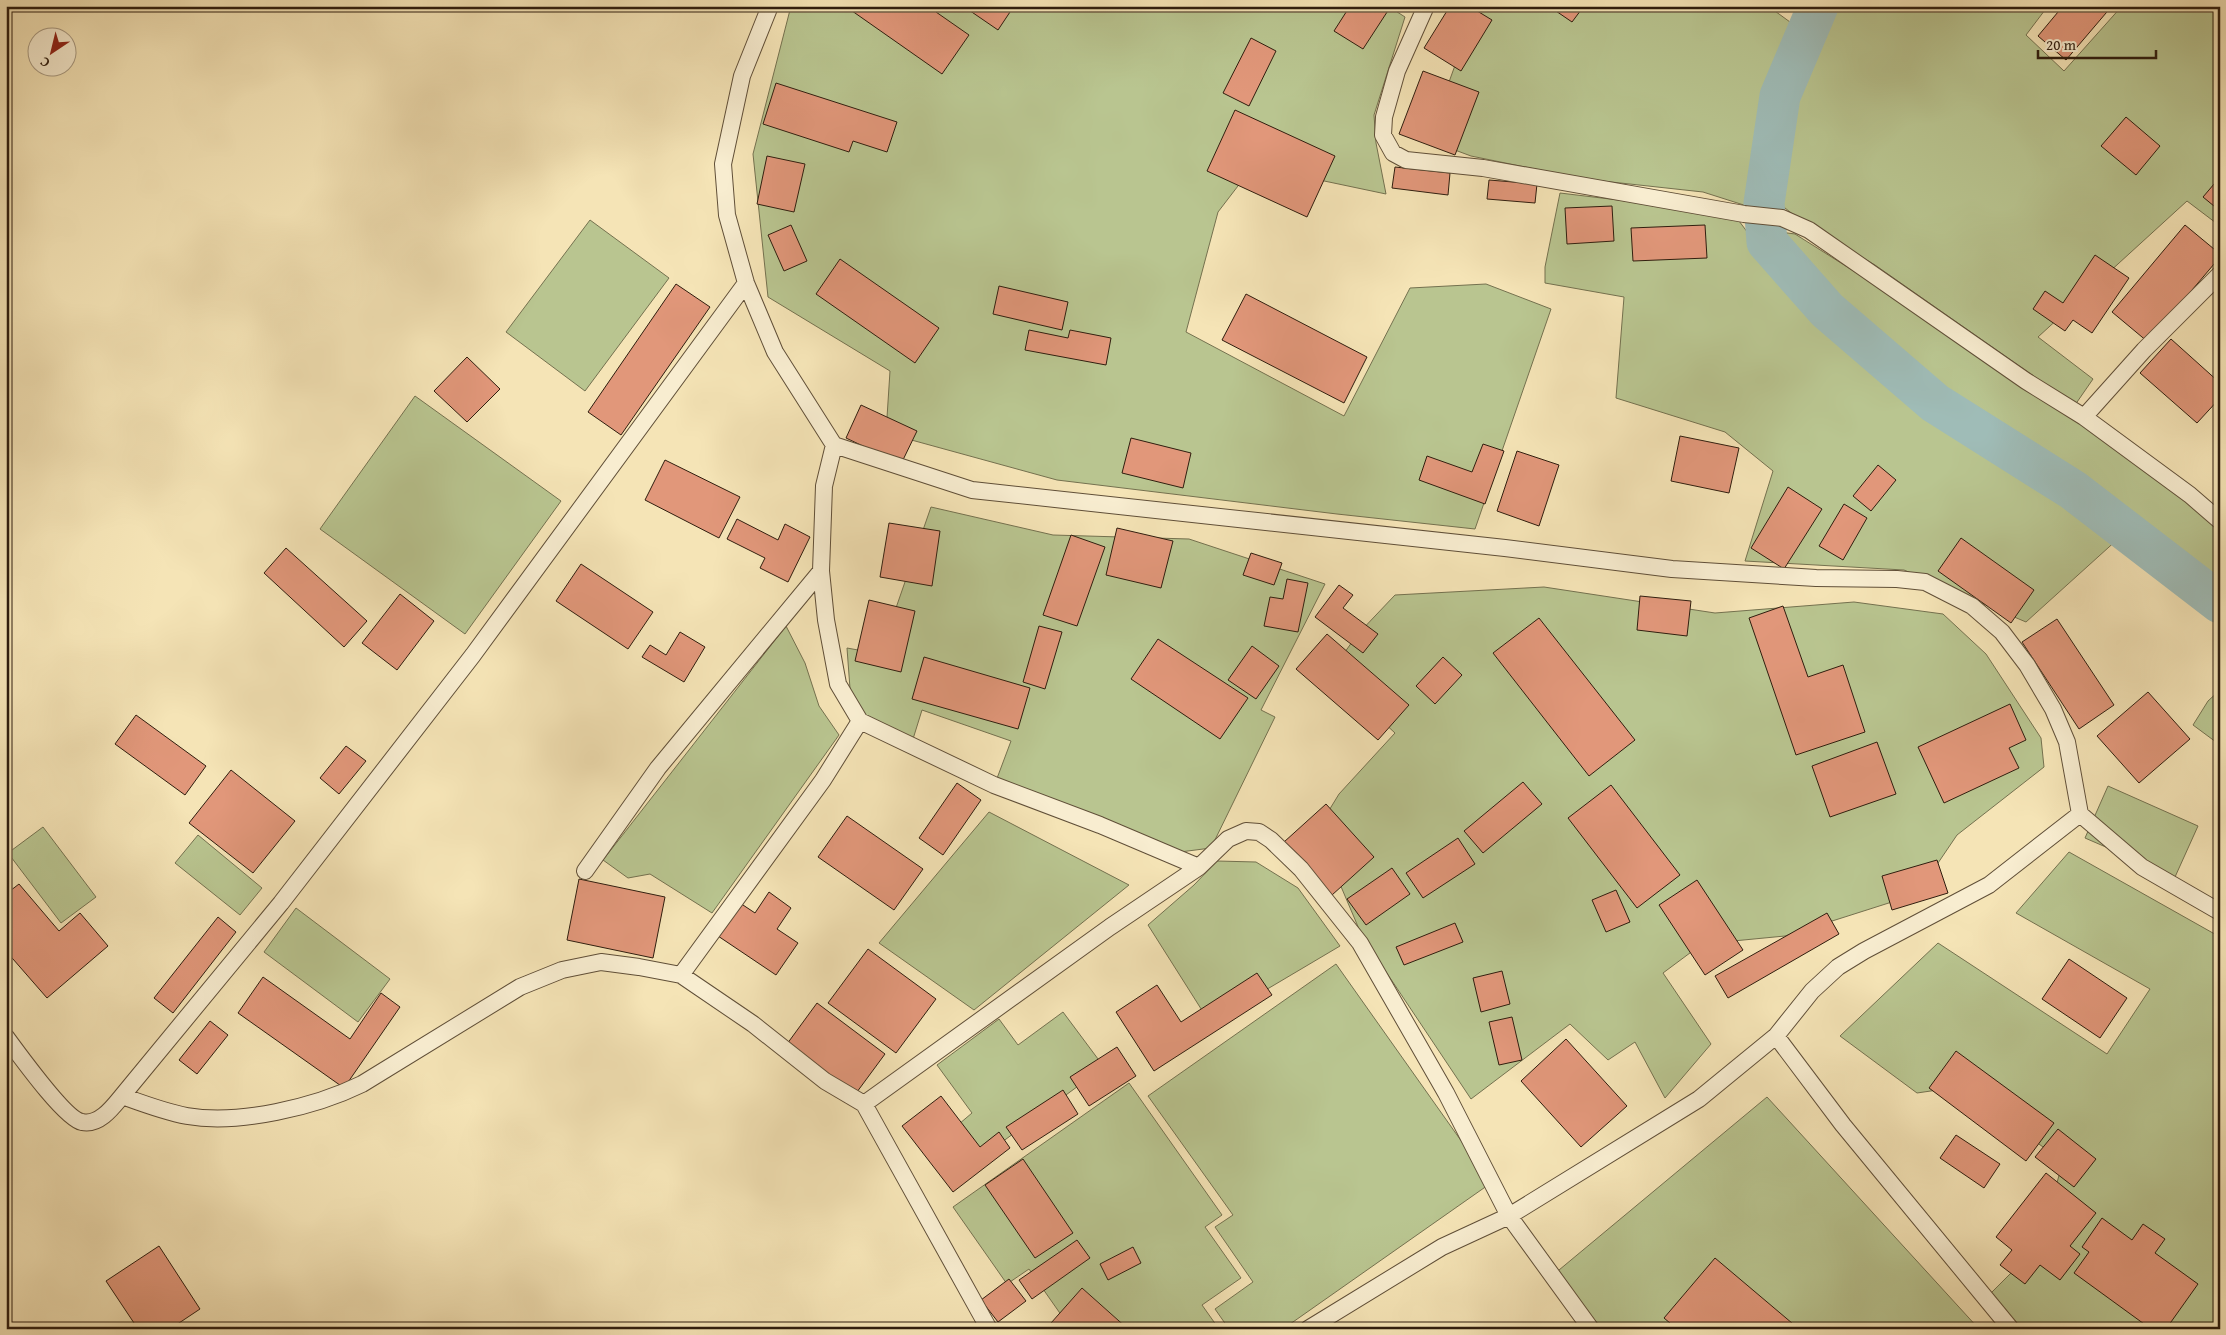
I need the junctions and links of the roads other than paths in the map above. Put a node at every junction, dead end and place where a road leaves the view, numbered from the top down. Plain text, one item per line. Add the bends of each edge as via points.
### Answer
1 (770, 6) edge
2 (1426, 6) edge
3 (2220, 274) edge
4 (746, 283) junction
5 (2084, 417) junction
6 (834, 445) junction
7 (2220, 521) edge
8 (821, 571) junction
9 (860, 721) junction
10 (2080, 814) junction
11 (1199, 867) junction
12 (585, 871) dead end
13 (2220, 912) edge
14 (681, 975) junction
15 (1776, 1036) junction
16 (6, 1037) edge
17 (122, 1096) junction
18 (864, 1104) junction
19 (1509, 1216) junction
20 (989, 1329) edge
21 (1308, 1329) edge
22 (1590, 1329) edge
23 (2011, 1329) edge

1 - 4 lane via 742,76 723,164 726,215
2 - 5 lane via 1397,71 1384,116 1383,135 1393,153 1406,160 1483,168 1782,218 1809,230 2026,381
3 - 5 lane via 2144,350
4 - 6 lane via 775,352
4 - 17 lane via 473,655 281,903
5 - 7 lane via 2190,494
6 - 8 lane via 824,486
6 - 10 lane via 972,490 1504,548 1672,570 1925,582 1972,606 2002,632 2027,665 2054,709 2067,742
8 - 9 lane via 838,684
8 - 12 lane via 658,768
9 - 11 lane via 994,785
9 - 14 lane via 823,780
10 - 13 lane via 2142,867
10 - 15 lane via 1989,885 1838,967 1812,990
11 - 18 lane
11 - 19 lane via 1228,839 1246,830 1259,832 1271,840 1301,869 1360,943 1446,1093
14 - 17 lane via 601,962 562,970 520,986 362,1084 342,1093 252,1117 189,1116 159,1110
14 - 18 lane via 753,1024 825,1081
15 - 19 lane via 1699,1099
15 - 23 lane via 1843,1125
16 - 17 lane via 30,1072 72,1117 82,1122 94,1121 107,1113
18 - 20 lane
19 - 21 lane via 1442,1247
19 - 22 lane

